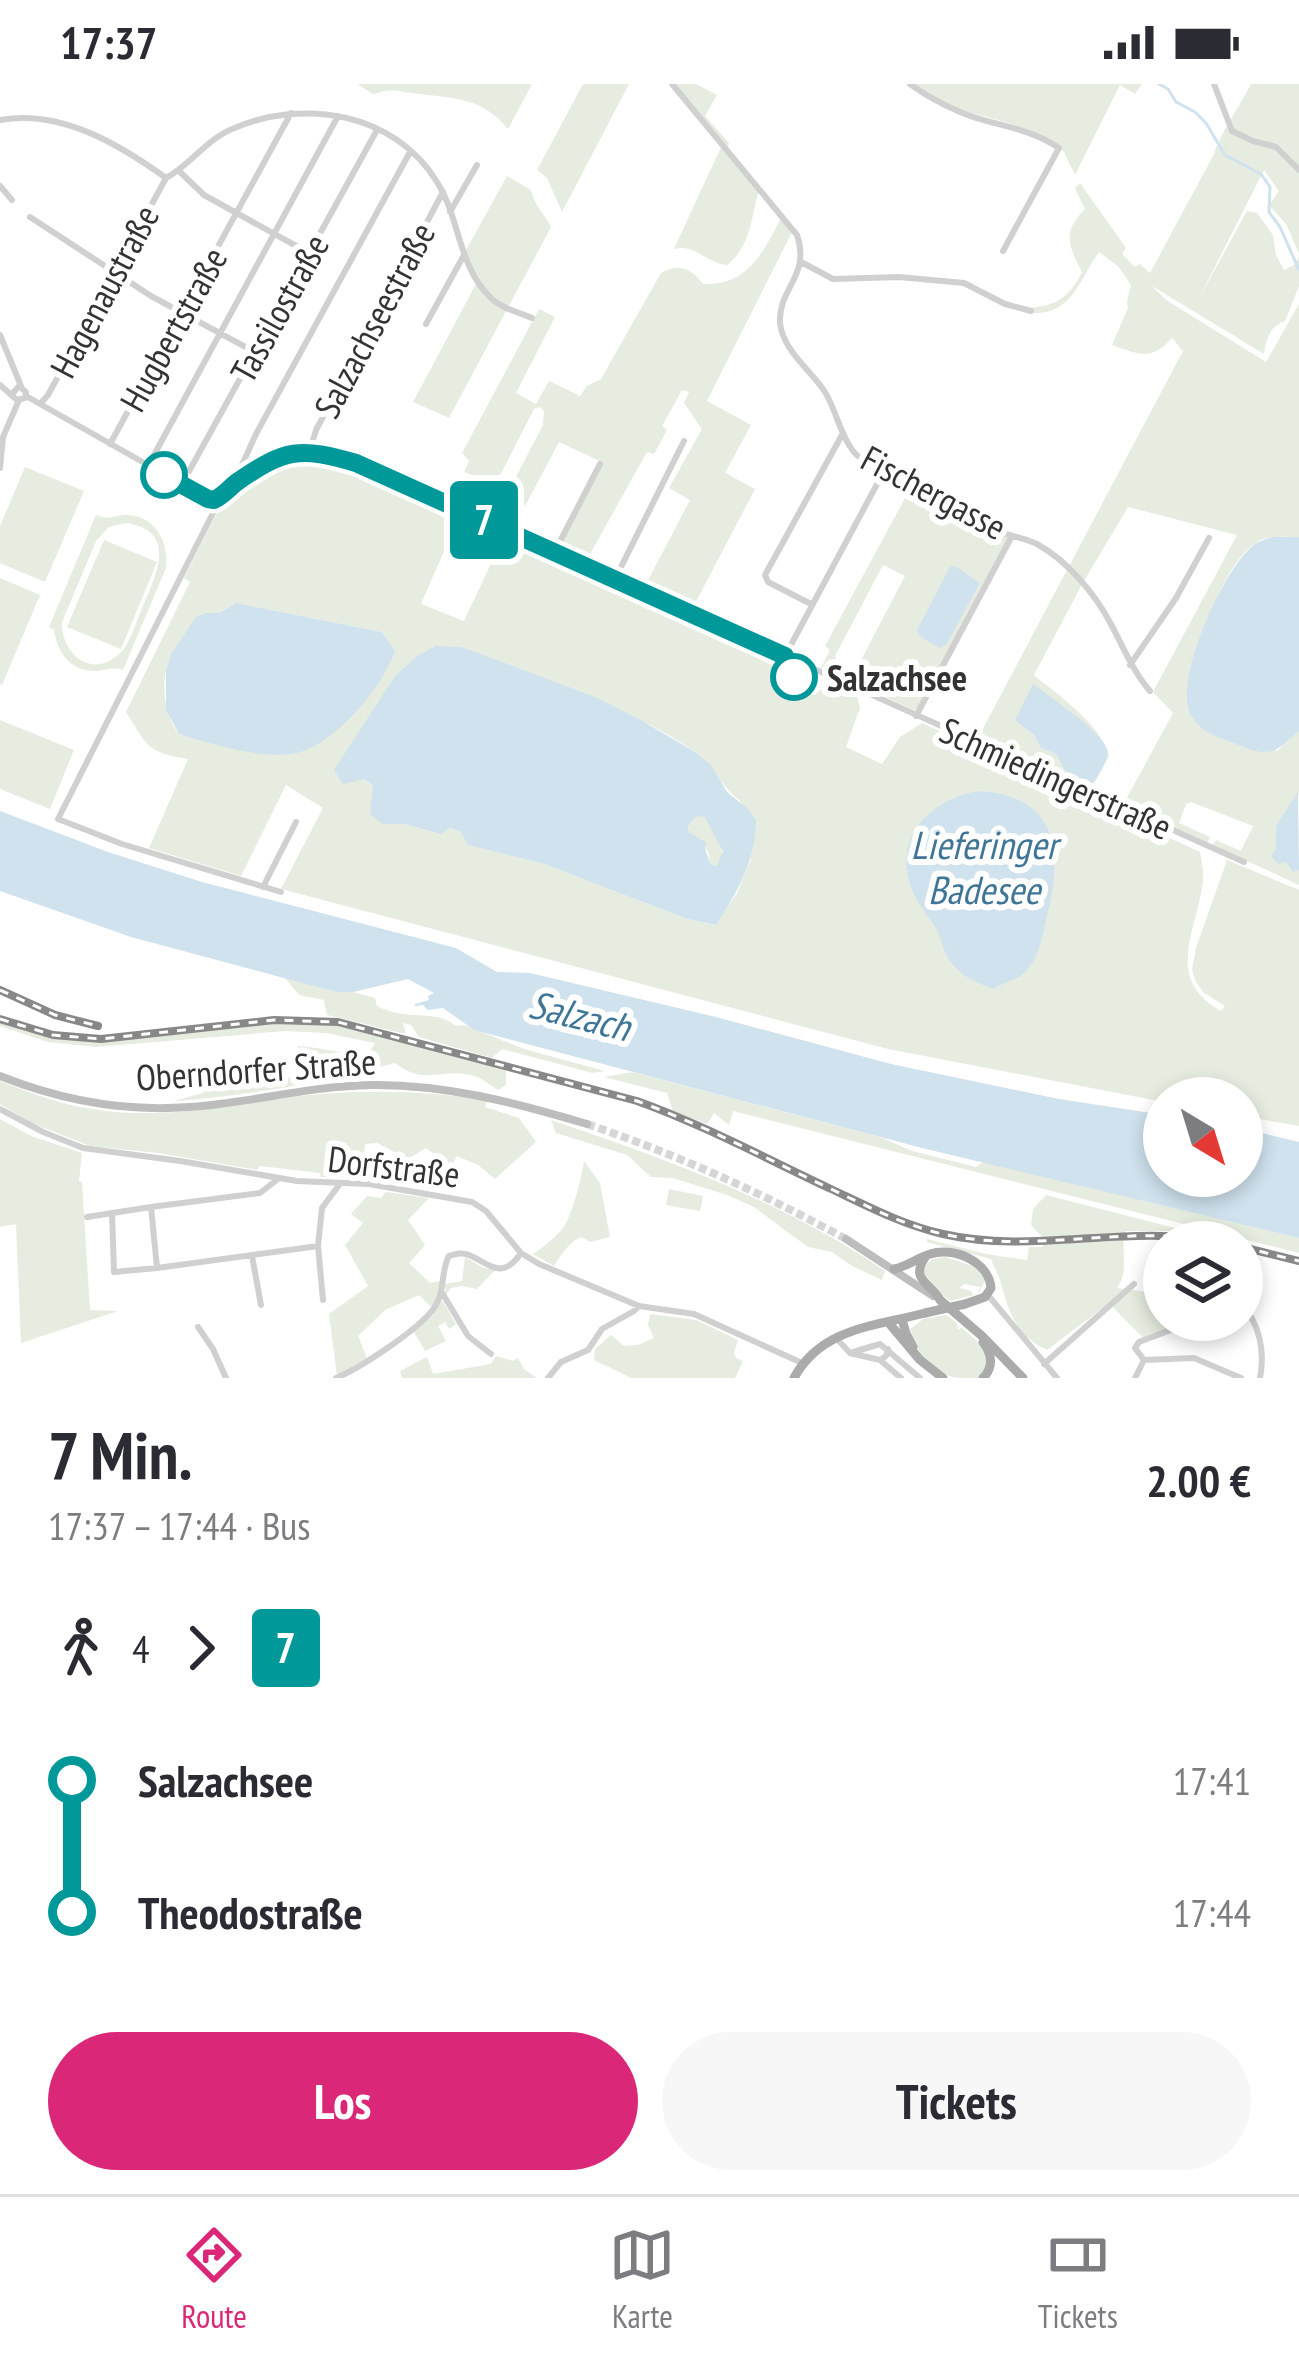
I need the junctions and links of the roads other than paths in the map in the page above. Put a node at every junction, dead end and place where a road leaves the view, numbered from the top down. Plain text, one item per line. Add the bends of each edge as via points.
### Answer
1 (672, 84) edge
2 (910, 84) edge
3 (1214, 84) edge
4 (291, 113) junction
5 (338, 116) junction
6 (0, 120) edge
7 (377, 130) junction
8 (410, 152) junction
9 (476, 165) dead end
10 (1299, 170) edge
11 (179, 171) junction
12 (166, 178) junction
13 (0, 186) edge
14 (443, 192) junction
15 (12, 200) dead end
16 (450, 212) junction
17 (237, 213) junction
18 (30, 217) dead end
19 (274, 233) junction
20 (1003, 251) dead end
21 (309, 253) junction
22 (464, 255) junction
23 (801, 262) junction
24 (114, 273) junction
25 (1031, 311) dead end
26 (182, 314) junction
27 (532, 318) dead end
28 (426, 324) dead end
29 (220, 333) junction
30 (0, 334) edge
31 (255, 352) junction
32 (0, 385) edge
33 (19, 397) junction
34 (41, 403) junction
35 (843, 433) junction
36 (685, 441) dead end
37 (110, 444) junction
38 (310, 451) junction
39 (600, 464) dead end
40 (148, 466) junction
41 (0, 468) edge
42 (883, 472) junction
43 (182, 485) junction
44 (233, 485) junction
45 (214, 500) junction
46 (1012, 536) junction
47 (1209, 538) dead end
48 (554, 554) junction
49 (614, 581) junction
50 (811, 604) junction
51 (785, 656) junction
52 (1130, 665) junction
53 (1150, 691) dead end
54 (916, 716) junction
55 (296, 822) dead end
56 (1244, 862) dead end
57 (263, 887) junction
58 (281, 892) dead end
59 (0, 1076) edge
60 (0, 1109) edge
61 (587, 1124) tunnel mouth
62 (278, 1178) junction
63 (342, 1183) junction
64 (151, 1207) junction
65 (112, 1213) junction
66 (87, 1217) dead end
67 (847, 1239) tunnel mouth
68 (318, 1246) junction
69 (520, 1253) junction
70 (252, 1256) junction
71 (926, 1256) junction
72 (157, 1268) junction
73 (894, 1268) junction
74 (1134, 1284) dead end
75 (442, 1292) junction
76 (988, 1295) junction
77 (323, 1300) dead end
78 (940, 1300) junction
79 (261, 1305) dead end
80 (639, 1306) junction
81 (902, 1319) junction
82 (888, 1322) junction
83 (969, 1324) junction
84 (198, 1327) dead end
85 (835, 1337) junction
86 (1143, 1340) edge
87 (1259, 1341) edge
88 (887, 1349) junction
89 (853, 1352) junction
90 (490, 1354) dead end
91 (880, 1360) junction
92 (1144, 1360) junction
93 (802, 1363) junction
94 (1044, 1364) junction
95 (1215, 1374) edge
96 (226, 1378) edge
97 (336, 1378) edge
98 (548, 1378) edge
99 (794, 1378) edge
100 (901, 1378) edge
101 (920, 1378) edge
102 (946, 1378) edge
103 (983, 1378) edge
104 (1023, 1378) edge
105 (1057, 1378) edge
106 (1135, 1378) edge
107 (1241, 1378) edge
108 (1260, 1378) edge

1 - 23 street via 797,235
2 - 20 street via 1058,148
3 - 10 street via 1232,131 1276,146
4 - 5 street
4 - 11 street via 224,133
4 - 17 street, Hugbertstraße
5 - 7 street
5 - 19 street
6 - 12 street via 63,123 131,152
7 - 8 street
7 - 21 street, Tassilostraße
8 - 14 street
8 - 44 street
9 - 16 street
11 - 12 street
11 - 17 street, Hugbertstraße
12 - 24 street, Hagenaustraße
13 - 15 street
14 - 16 street
14 - 38 street, Salzachseestraße
16 - 22 street
17 - 19 street, Hugbertstraße
17 - 26 street, Hugbertstraße
18 - 24 street
19 - 21 street, Hugbertstraße
19 - 29 street
21 - 31 street, Tassilostraße
22 - 27 street via 493,300
22 - 28 street
23 - 25 street via 833,279 964,283
23 - 35 street, Fischergasse via 781,329
24 - 26 street
24 - 34 street, Hagenaustraße
26 - 29 street
26 - 37 street, Hugbertstraße
29 - 31 street
29 - 40 street
30 - 33 street via 26,390
31 - 43 street, Tassilostraße
32 - 33 street
33 - 34 street
33 - 41 street
34 - 37 street
35 - 42 street, Fischergasse via 857,456
35 - 50 street via 764,575
36 - 49 street
37 - 40 street
38 - 44 street via 285,455
38 - 48 street, Schmiedingerstraße via 371,469
39 - 48 street
40 - 43 street
42 - 46 street, Fischergasse
42 - 50 street
43 - 45 street
44 - 45 street
45 - 57 street via 58,819
46 - 52 street, Fischergasse via 1040,546 1079,580
46 - 54 street
47 - 52 street
48 - 49 street, Schmiedingerstraße
49 - 51 street, Schmiedingerstraße
50 - 51 street
51 - 54 street, Schmiedingerstraße
52 - 53 street, Fischergasse
54 - 56 street, Schmiedingerstraße
55 - 57 street
57 - 58 street
59 - 61 main road, Oberndorfer Straße via 70,1099 153,1108 340,1086 440,1089
60 - 62 street, Dorfstraße via 83,1148
62 - 63 street, Dorfstraße
62 - 64 street via 260,1192
63 - 68 street via 322,1208
63 - 69 street, Dorfstraße via 472,1202
64 - 65 street
64 - 72 street
65 - 66 street
65 - 72 street via 114,1272
67 - 73 main road
68 - 70 street
68 - 77 street
69 - 75 street via 500,1268 467,1254 449,1256
69 - 80 street, Dorfstraße
70 - 72 street
70 - 79 street
71 - 73 main road
71 - 76 main road via 950,1253 978,1263 990,1277
71 - 78 main road via 920,1275
73 - 78 main road
74 - 94 street
75 - 90 street via 468,1336
75 - 97 street via 426,1318
76 - 81 main road, bridge
76 - 94 street
78 - 83 main road
80 - 93 street, Dorfstraße via 694,1314
80 - 98 street
81 - 82 main road
81 - 102 main road via 914,1348
82 - 85 main road
82 - 102 main road
83 - 103 main road via 991,1355
83 - 104 main road
84 - 96 street
85 - 89 street
85 - 93 main road
86 - 92 street via 1135,1348
87 - 108 street
88 - 89 street
88 - 91 street
88 - 101 street
89 - 91 street
91 - 100 street
92 - 95 street via 1194,1358
92 - 106 street
93 - 99 main road
94 - 105 street
95 - 107 street

